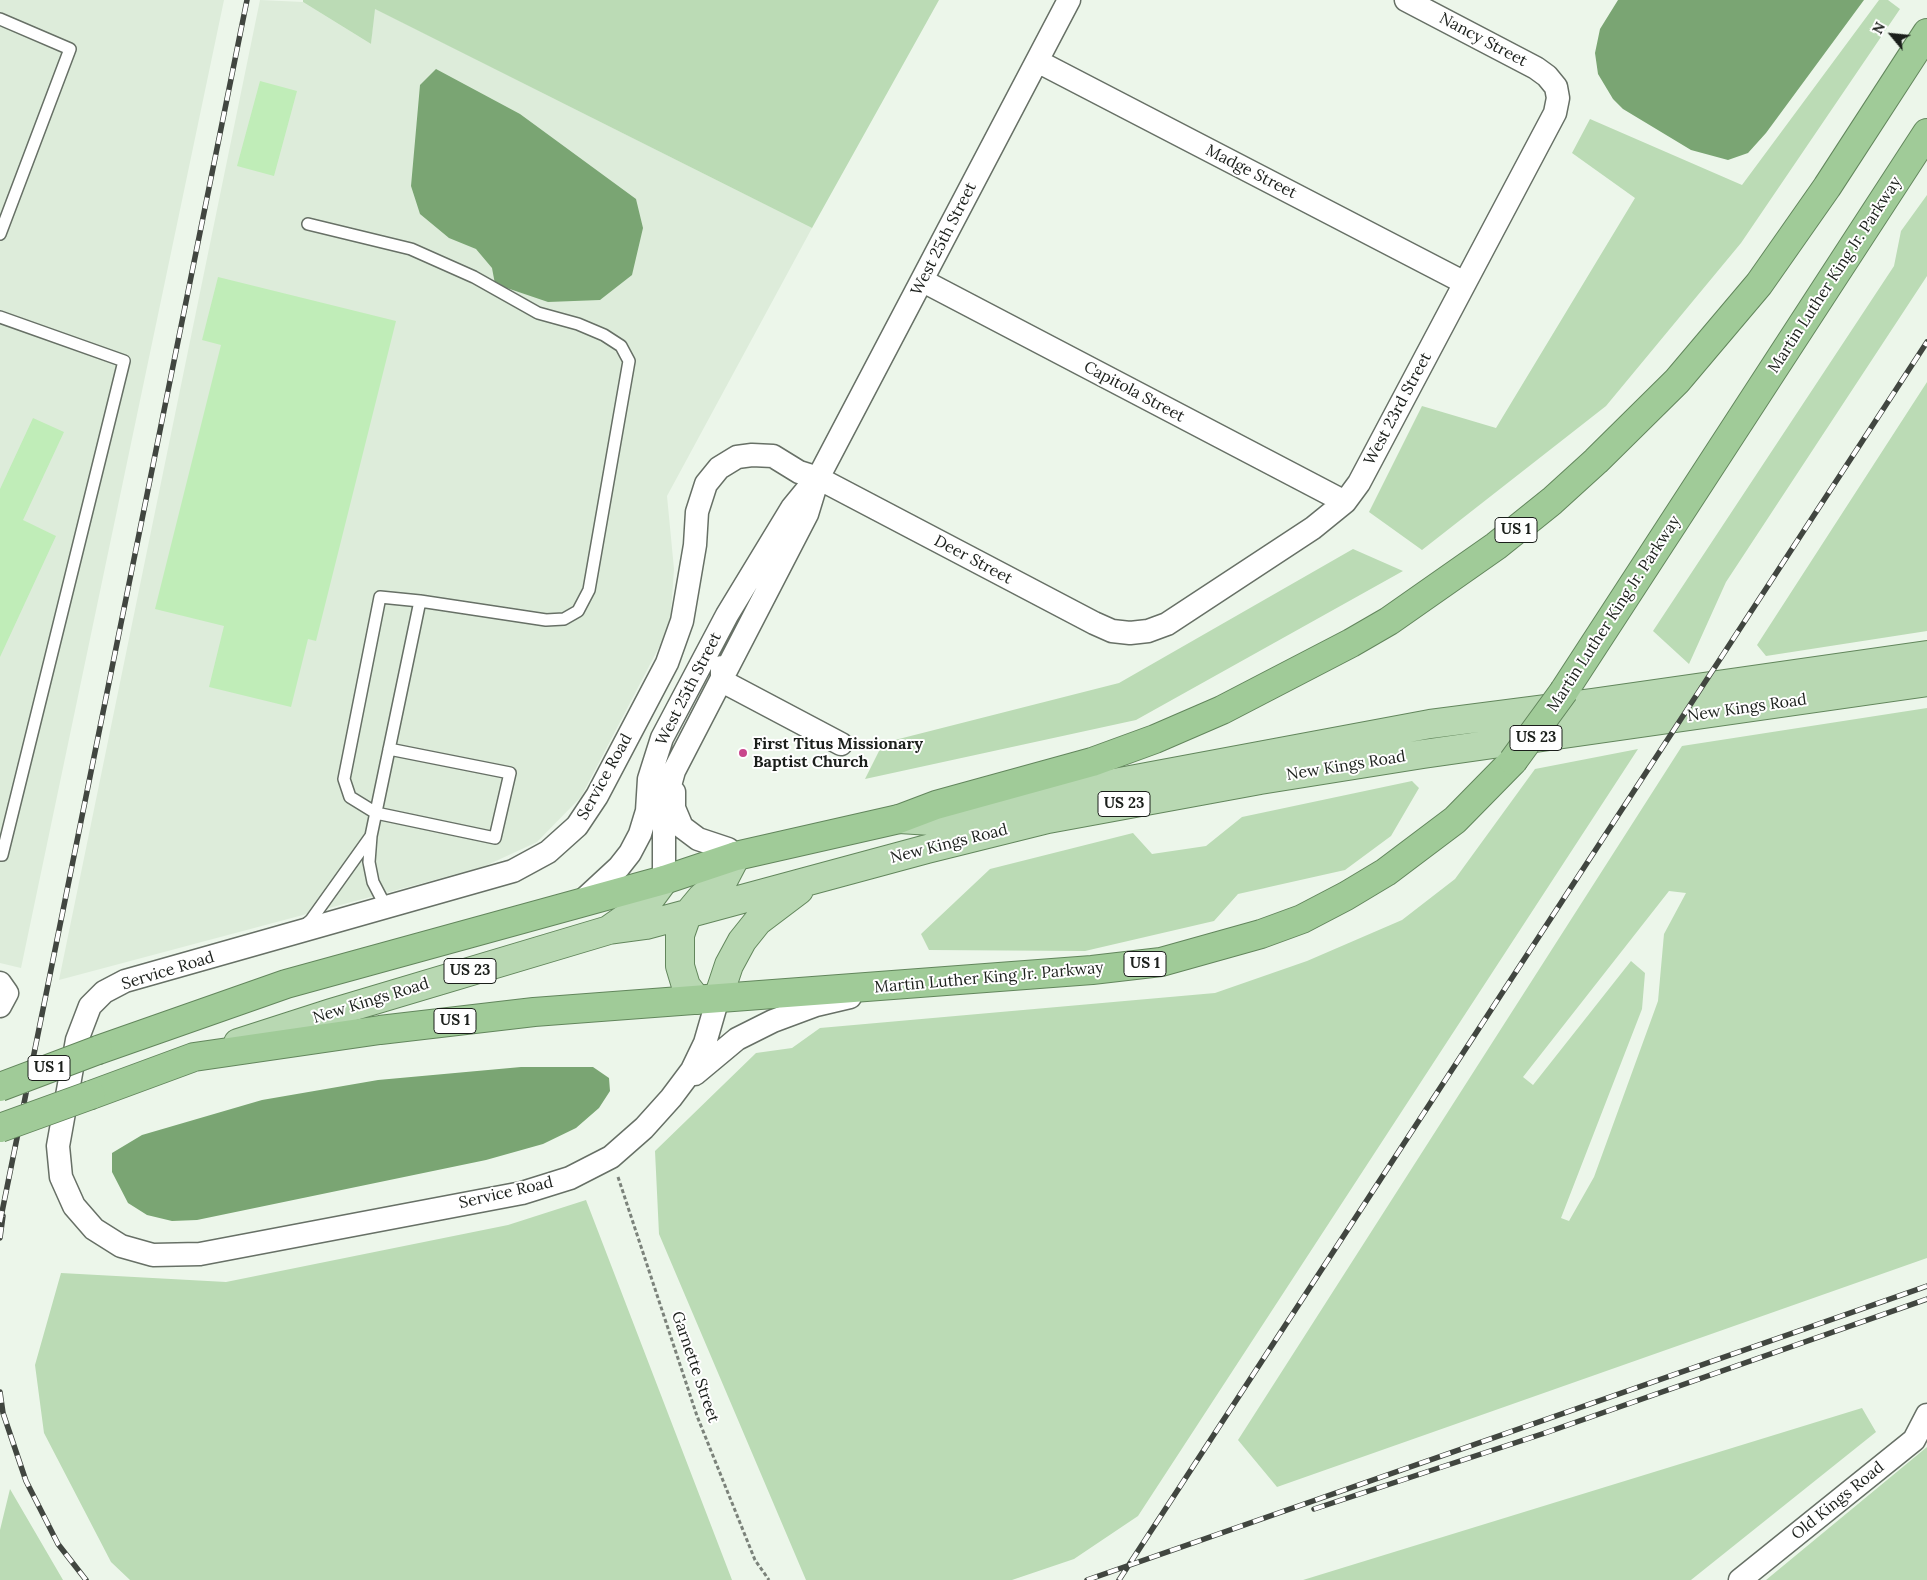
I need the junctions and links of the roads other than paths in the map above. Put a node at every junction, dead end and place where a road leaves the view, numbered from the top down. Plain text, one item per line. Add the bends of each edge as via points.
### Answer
1 (1069, 0) edge
2 (1406, 0) edge
3 (0, 19) edge
4 (1927, 33) edge
5 (1037, 61) junction
6 (1556, 86) joint
7 (1927, 133) edge
8 (308, 224) dead end
9 (0, 234) edge
10 (922, 281) junction
11 (1465, 283) junction
12 (0, 317) edge
13 (818, 478) junction
14 (1345, 502) junction
15 (420, 601) junction
16 (727, 615) junction
17 (1130, 633) joint
18 (1927, 655) edge
19 (1796, 675) junction
20 (722, 681) junction
21 (1927, 682) edge
22 (1813, 698) junction
23 (841, 744) dead end
24 (390, 750) junction
25 (1258, 768) junction
26 (674, 771) junction
27 (376, 813) junction
28 (900, 819) junction
29 (371, 836) junction
30 (0, 855) edge
31 (736, 856) junction
32 (664, 880) junction
33 (815, 880) junction
34 (579, 904) junction
35 (387, 908) junction
36 (687, 915) junction
37 (609, 930) junction
38 (294, 934) junction
39 (0, 983) edge
40 (893, 986) junction
41 (707, 999) junction
42 (0, 1006) edge
43 (194, 1057) junction
44 (0, 1087) edge
45 (671, 1098) junction
46 (0, 1128) edge
47 (1927, 1415) edge
48 (1740, 1580) edge

1 - 5 street, West 25th Street
2 - 6 street, Nancy Street via 1536,68
3 - 9 lane via 70,49
4 - 28 highway, US 1 via 1796,232 1715,338 1596,461 1496,546 1389,621 1222,710 1092,762
5 - 10 street, West 25th Street
5 - 11 street, Madge Street
6 - 11 street, West 23rd Street via 1555,113
7 - 40 highway, Martin Luther King Jr. Parkway / US 1, bridge via 1564,691 1514,761 1455,820 1386,872 1302,919 1261,934 1161,962
8 - 15 lane via 411,249 474,277 538,313 604,335 621,346 629,362 589,590 578,610 564,619 546,620
10 - 13 street, West 25th Street
10 - 14 street, Capitola Street
11 - 14 street, West 23rd Street via 1359,483
12 - 30 lane via 124,362
13 - 16 street, West 25th Street via 792,508
13 - 17 street, Deer Street via 1094,624
13 - 20 street, West 25th Street via 807,514
13 - 35 street, Service Road via 799,472 773,456 752,454 738,457 719,468 706,484 696,512 695,545 682,622 667,663 578,826 548,852 513,871
14 - 17 street, West 23rd Street via 1313,528 1168,624
15 - 24 lane
15 - 27 lane via 380,596 344,779 350,797
16 - 20 street via 720,655
16 - 34 street, West 25th Street via 662,738 650,779 647,811 640,834 619,867
18 - 19 main road, New Kings Road / US 23
19 - 22 street
19 - 25 main road, New Kings Road / US 23 via 1430,724
20 - 23 street
20 - 26 street, West 25th Street
21 - 22 main road, New Kings Road / US 23
22 - 25 main road, New Kings Road / US 23 via 1423,754
24 - 27 lane
24 - 27 lane via 510,773 495,838
25 - 28 main road, New Kings Road / US 23 via 1093,787 932,821
25 - 33 main road, New Kings Road / US 23
26 - 31 street via 674,808 682,827 698,839 728,849
26 - 32 street, West 25th Street via 664,826
27 - 29 lane
28 - 31 highway, New Kings Road / US 1
29 - 35 lane via 373,882
29 - 38 lane via 311,920
31 - 32 highway, New Kings Road / US 1
31 - 36 main road via 724,879
32 - 34 highway, New Kings Road / US 1
32 - 37 main road via 646,903
33 - 36 main road, New Kings Road / US 23
33 - 41 main road via 758,921
34 - 44 highway, New Kings Road / US 1, bridge via 286,984
35 - 38 street, Service Road
36 - 37 main road, New Kings Road / US 23
36 - 41 main road via 680,935 680,966 686,986
37 - 43 main road, New Kings Road / US 23
38 - 45 street, Service Road via 125,981 104,992 90,1006 77,1040 58,1146 61,1177 74,1206 94,1229 121,1246 153,1255 200,1254 522,1193 570,1178 611,1157
39 - 42 street via 6,993
40 - 41 highway, Martin Luther King Jr. Parkway / US 1
40 - 45 street via 816,1005 737,1039 705,1063
41 - 43 highway, Martin Luther King Jr. Parkway / US 1 via 534,1012 399,1027
41 - 45 street, Service Road via 706,1043 692,1070
43 - 46 highway, New Kings Road / US 1, bridge
47 - 48 street, Old Kings Road via 1914,1440

